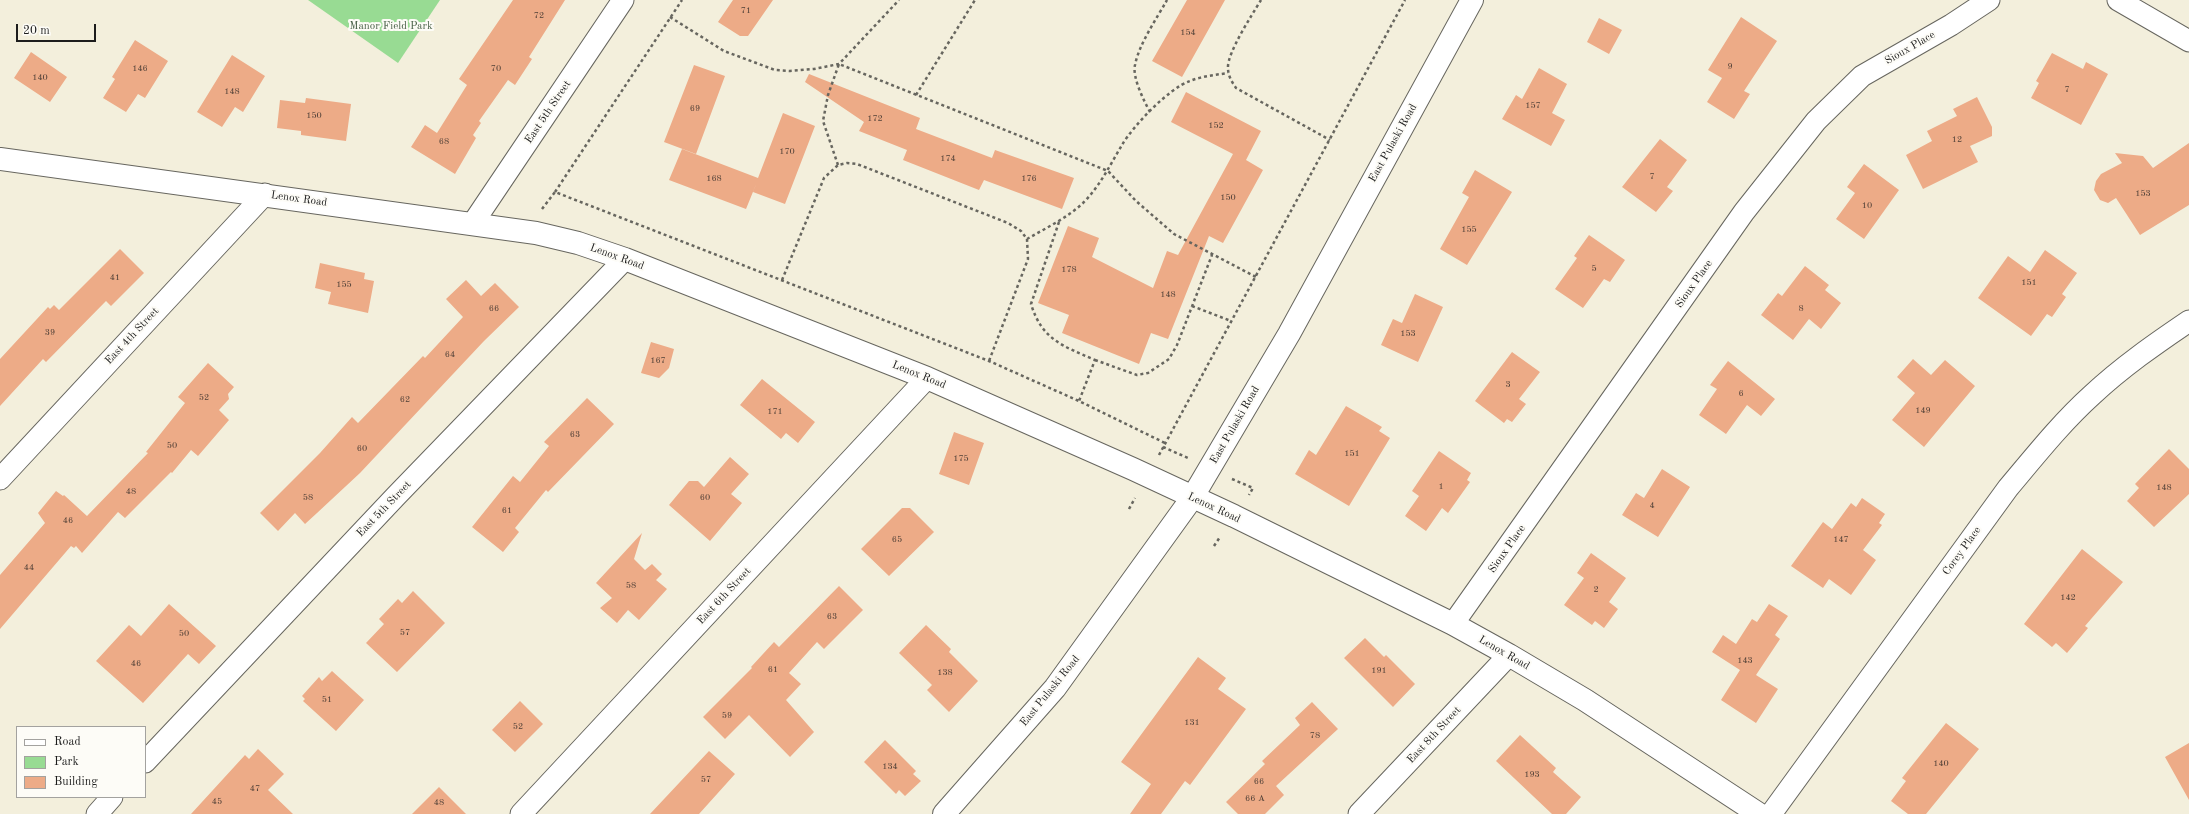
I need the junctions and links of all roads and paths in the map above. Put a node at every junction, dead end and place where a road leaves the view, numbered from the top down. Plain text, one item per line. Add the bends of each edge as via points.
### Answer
1 (623, 0) edge
2 (682, 0) edge
3 (899, 0) edge
4 (975, 0) edge
5 (1167, 0) edge
6 (1261, 0) edge
7 (1405, 0) edge
8 (1472, 0) edge
9 (1989, 0) edge
10 (2118, 0) edge
11 (670, 17) junction
12 (2189, 41) edge
13 (839, 64) junction
14 (1228, 73) junction
15 (916, 95) junction
16 (1150, 112) junction
17 (1330, 140) junction
18 (0, 159) edge
19 (838, 165) junction
20 (1108, 170) junction
21 (555, 192) junction
22 (265, 194) junction
23 (542, 207) dead end
24 (1060, 221) junction
25 (472, 223) junction
26 (1027, 239) junction
27 (1212, 255) junction
28 (625, 259) junction
29 (1256, 277) junction
30 (782, 280) junction
31 (1192, 306) junction
32 (1231, 321) junction
33 (2189, 321) edge
34 (1095, 360) junction
35 (989, 361) junction
36 (927, 378) junction
37 (1079, 400) junction
38 (1165, 442) junction
39 (1163, 447) dead end
40 (0, 479) edge
41 (1192, 498) junction
42 (1453, 624) junction
43 (1508, 655) junction
44 (146, 761) edge
45 (111, 798) edge
46 (97, 814) edge
47 (521, 814) edge
48 (944, 814) edge
49 (1359, 814) edge
50 (1759, 814) edge
51 (1771, 814) edge

1 - 25 street, East 5th Street
2 - 11 path
3 - 13 path
4 - 15 path
5 - 16 path via 1134,66 1141,97
6 - 14 path via 1230,56
7 - 17 path
8 - 41 street, East Pulaski Road via 1289,334
9 - 42 street, Sioux Place via 1862,76 1816,121 1744,212
10 - 12 street
11 - 13 path via 724,51 776,70 814,69
11 - 21 path
13 - 15 path
13 - 19 path via 828,95 823,121
14 - 16 path via 1188,81
14 - 17 path via 1236,88
15 - 20 path
16 - 20 path via 1123,143
17 - 29 path
18 - 22 street, Lenox Road
19 - 26 path via 857,164 1008,223 1021,230
19 - 30 path via 824,178
20 - 24 path via 1082,203
20 - 27 path via 1157,221 1174,234
21 - 23 path
21 - 30 path
22 - 25 street, Lenox Road
22 - 40 street, East 4th Street
24 - 26 path
24 - 34 path via 1031,304 1041,328 1050,337 1061,346
25 - 28 street, Lenox Road via 536,233 578,243
26 - 35 path via 1028,259
27 - 29 path
27 - 31 path
28 - 36 street, Lenox Road
28 - 44 street, East 5th Street via 396,496
29 - 32 path
30 - 35 path
31 - 32 path
31 - 34 path via 1178,345 1169,359 1148,373 1137,375
32 - 38 path
33 - 51 street, Corey Place via 2103,385 2048,440 2008,488
34 - 37 path
35 - 37 path
36 - 41 street, Lenox Road via 1133,469
36 - 47 street, East 6th Street
37 - 38 path
38 - 39 path
41 - 42 street, Lenox Road via 1234,516
41 - 48 street, East Pulaski Road via 1055,688
42 - 43 street, Lenox Road
43 - 49 street, East 8th Street
43 - 50 street, Lenox Road via 1585,700
45 - 46 street

